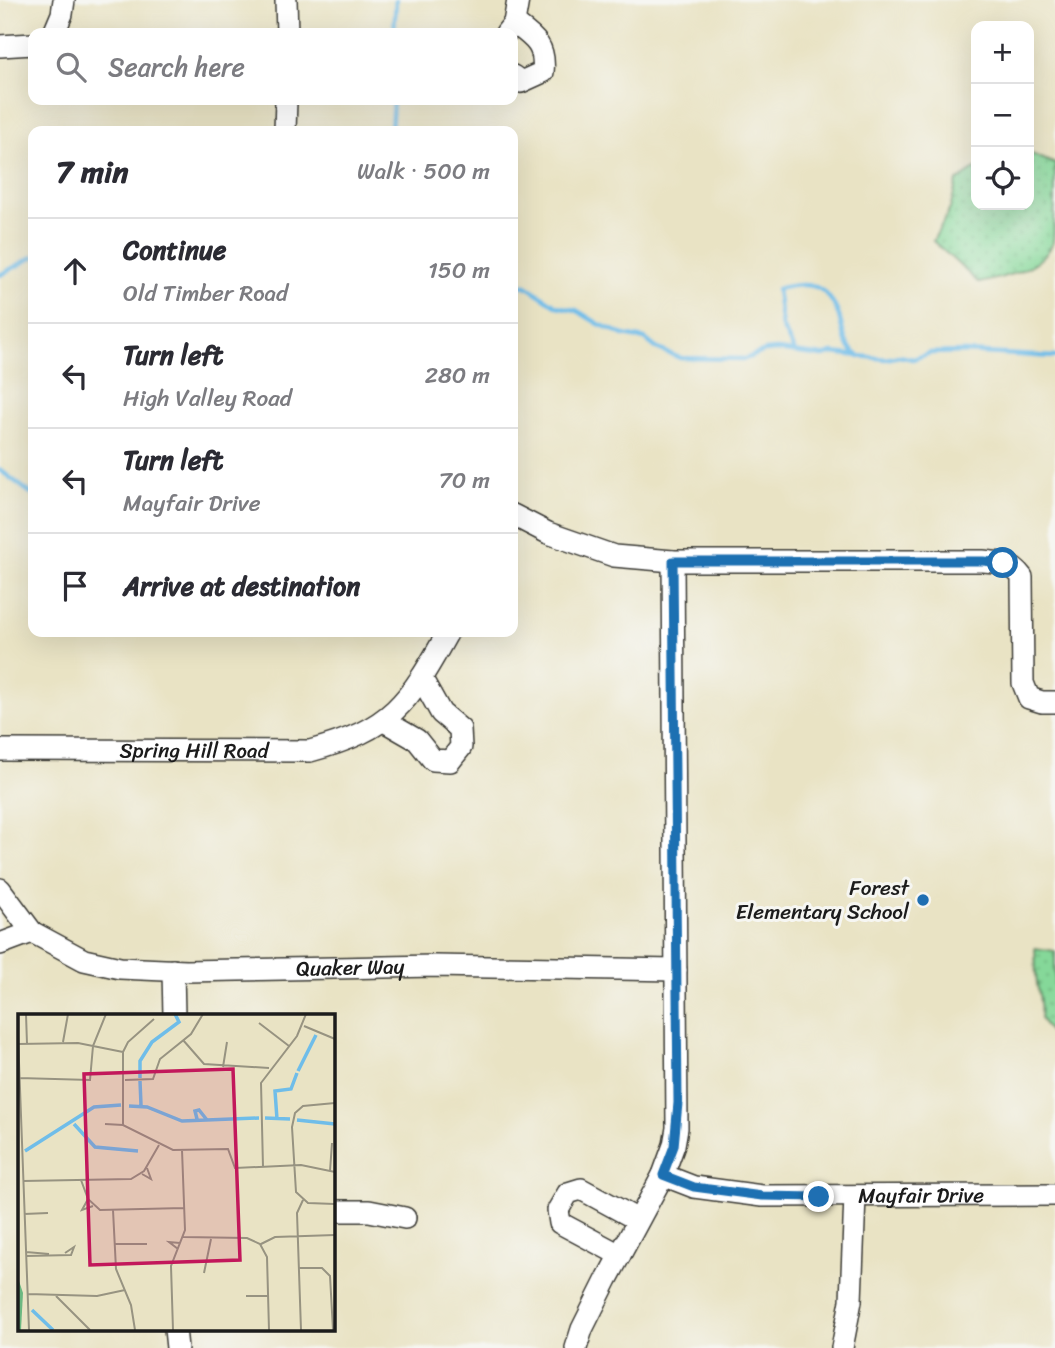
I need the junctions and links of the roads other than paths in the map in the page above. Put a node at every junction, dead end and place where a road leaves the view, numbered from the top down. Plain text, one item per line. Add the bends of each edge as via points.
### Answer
1 (64, 0) edge
2 (286, 0) edge
3 (518, 0) edge
4 (56, 28) edge
5 (287, 28) edge
6 (510, 28) edge
7 (518, 31) edge
8 (28, 44) edge
9 (0, 46) edge
10 (518, 80) edge
11 (286, 105) edge
12 (285, 126) edge
13 (518, 519) edge
14 (673, 561) junction
15 (445, 637) edge
16 (422, 679) junction
17 (1055, 702) edge
18 (384, 721) junction
19 (0, 750) edge
20 (0, 888) edge
21 (32, 932) junction
22 (0, 944) edge
23 (173, 970) junction
24 (676, 970) junction
25 (174, 1014) edge
26 (663, 1175) junction
27 (1055, 1195) edge
28 (855, 1196) junction
29 (334, 1211) edge
30 (405, 1218) dead end
31 (638, 1220) junction
32 (620, 1255) junction
33 (176, 1330) edge
34 (177, 1348) edge
35 (576, 1348) edge
36 (842, 1348) edge

1 - 4 street
2 - 5 street
3 - 6 street
7 - 10 street via 531,36 544,52 544,62 543,72
8 - 9 street
11 - 12 street
13 - 14 street via 614,556
14 - 17 street via 1003,563 1022,578 1023,683 1029,698
14 - 24 street
15 - 16 street, Spring Hill Road
16 - 18 street, Spring Hill Road
16 - 18 street via 441,713 460,729 461,747 450,761 433,760 417,740
18 - 19 street, Spring Hill Road via 310,751
20 - 21 street, Quaker Way
21 - 22 street
21 - 23 street, Quaker Way via 84,960 120,968
23 - 24 street, Quaker Way via 434,966
23 - 25 street
24 - 26 street via 677,1128
26 - 28 street, Mayfair Drive via 694,1187 762,1196
26 - 31 street
27 - 28 street, Mayfair Drive
28 - 36 street via 851,1301
29 - 30 street
31 - 32 street
31 - 32 street via 581,1189 568,1193 558,1210 560,1223
32 - 35 street
33 - 34 street

